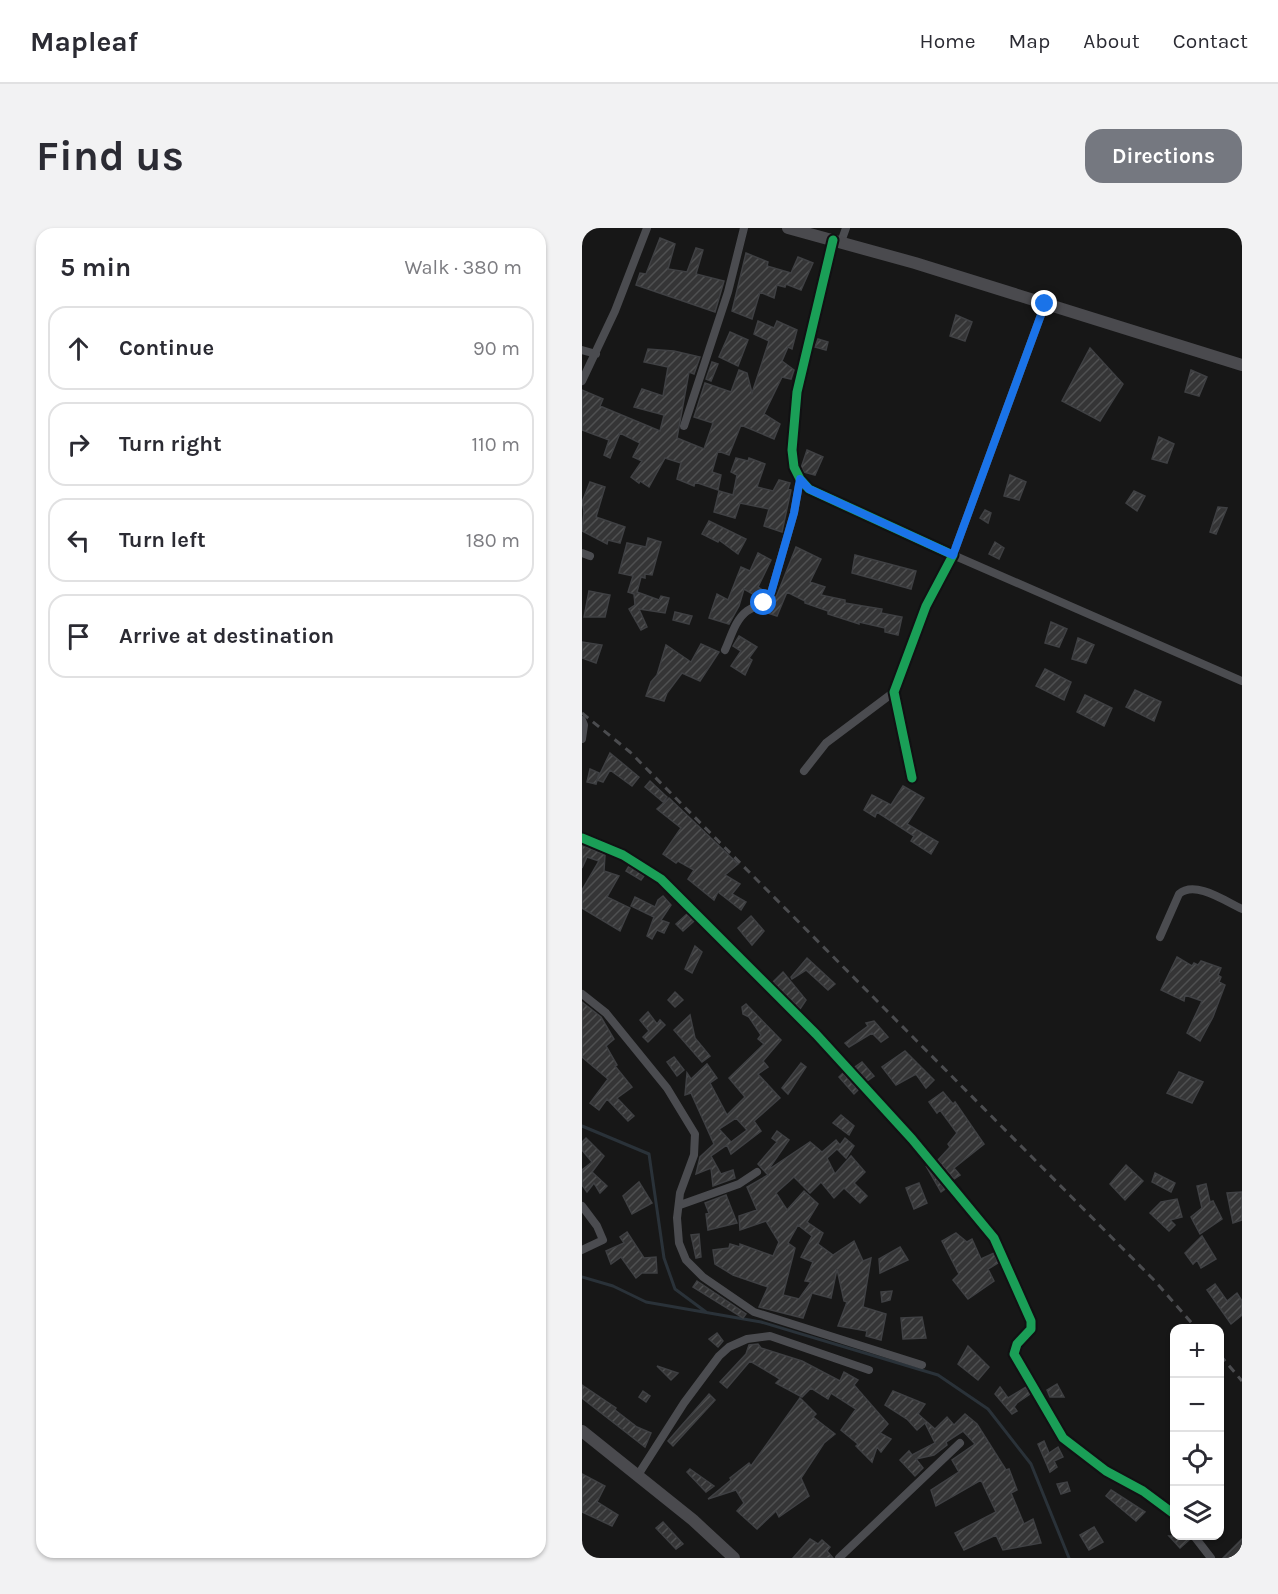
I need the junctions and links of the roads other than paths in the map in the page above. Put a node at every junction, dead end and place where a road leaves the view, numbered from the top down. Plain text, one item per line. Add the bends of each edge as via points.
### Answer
1 (647, 228) edge
2 (744, 228) edge
3 (788, 228) edge
4 (846, 228) edge
5 (837, 241) junction
6 (1045, 304) junction
7 (582, 350) edge
8 (596, 354) junction
9 (1242, 365) edge
10 (582, 381) edge
11 (684, 426) dead end
12 (800, 479) junction
13 (953, 555) junction
14 (725, 650) dead end
15 (1242, 681) edge
16 (894, 692) junction
17 (582, 720) edge
18 (582, 739) edge
19 (804, 771) dead end
20 (912, 777) dead end
21 (582, 838) edge
22 (1242, 909) edge
23 (1160, 937) dead end
24 (582, 994) edge
25 (757, 1172) dead end
26 (680, 1205) junction
27 (582, 1206) edge
28 (582, 1250) edge
29 (922, 1365) dead end
30 (869, 1371) dead end
31 (582, 1431) edge
32 (960, 1443) dead end
33 (638, 1475) junction
34 (1170, 1511) edge
35 (1197, 1540) edge
36 (734, 1558) edge
37 (840, 1558) edge
38 (1211, 1558) edge

1 - 8 street
2 - 11 street via 728,292
3 - 5 street
4 - 5 street
5 - 6 street
5 - 12 street via 797,392 792,450
6 - 9 street
6 - 13 street
7 - 8 street
8 - 10 street
12 - 13 street via 809,489
12 - 14 street via 771,593 764,603 738,621
13 - 15 street
13 - 16 street via 926,606
16 - 19 street via 826,743
16 - 20 street
17 - 18 street
21 - 34 street via 623,855 661,879 797,1014 912,1138 994,1238 1031,1321 1031,1329 1017,1344 1014,1354 1063,1438 1106,1471
22 - 23 street via 1197,889 1184,890
24 - 26 street via 606,1013 667,1088 695,1134 694,1155 680,1193
25 - 26 street via 739,1184
26 - 29 street via 679,1243 686,1260 703,1277 754,1312
27 - 28 street via 603,1240
30 - 33 street via 770,1336 747,1339 729,1347 684,1403
31 - 33 street
32 - 37 street
33 - 36 street
35 - 38 street

